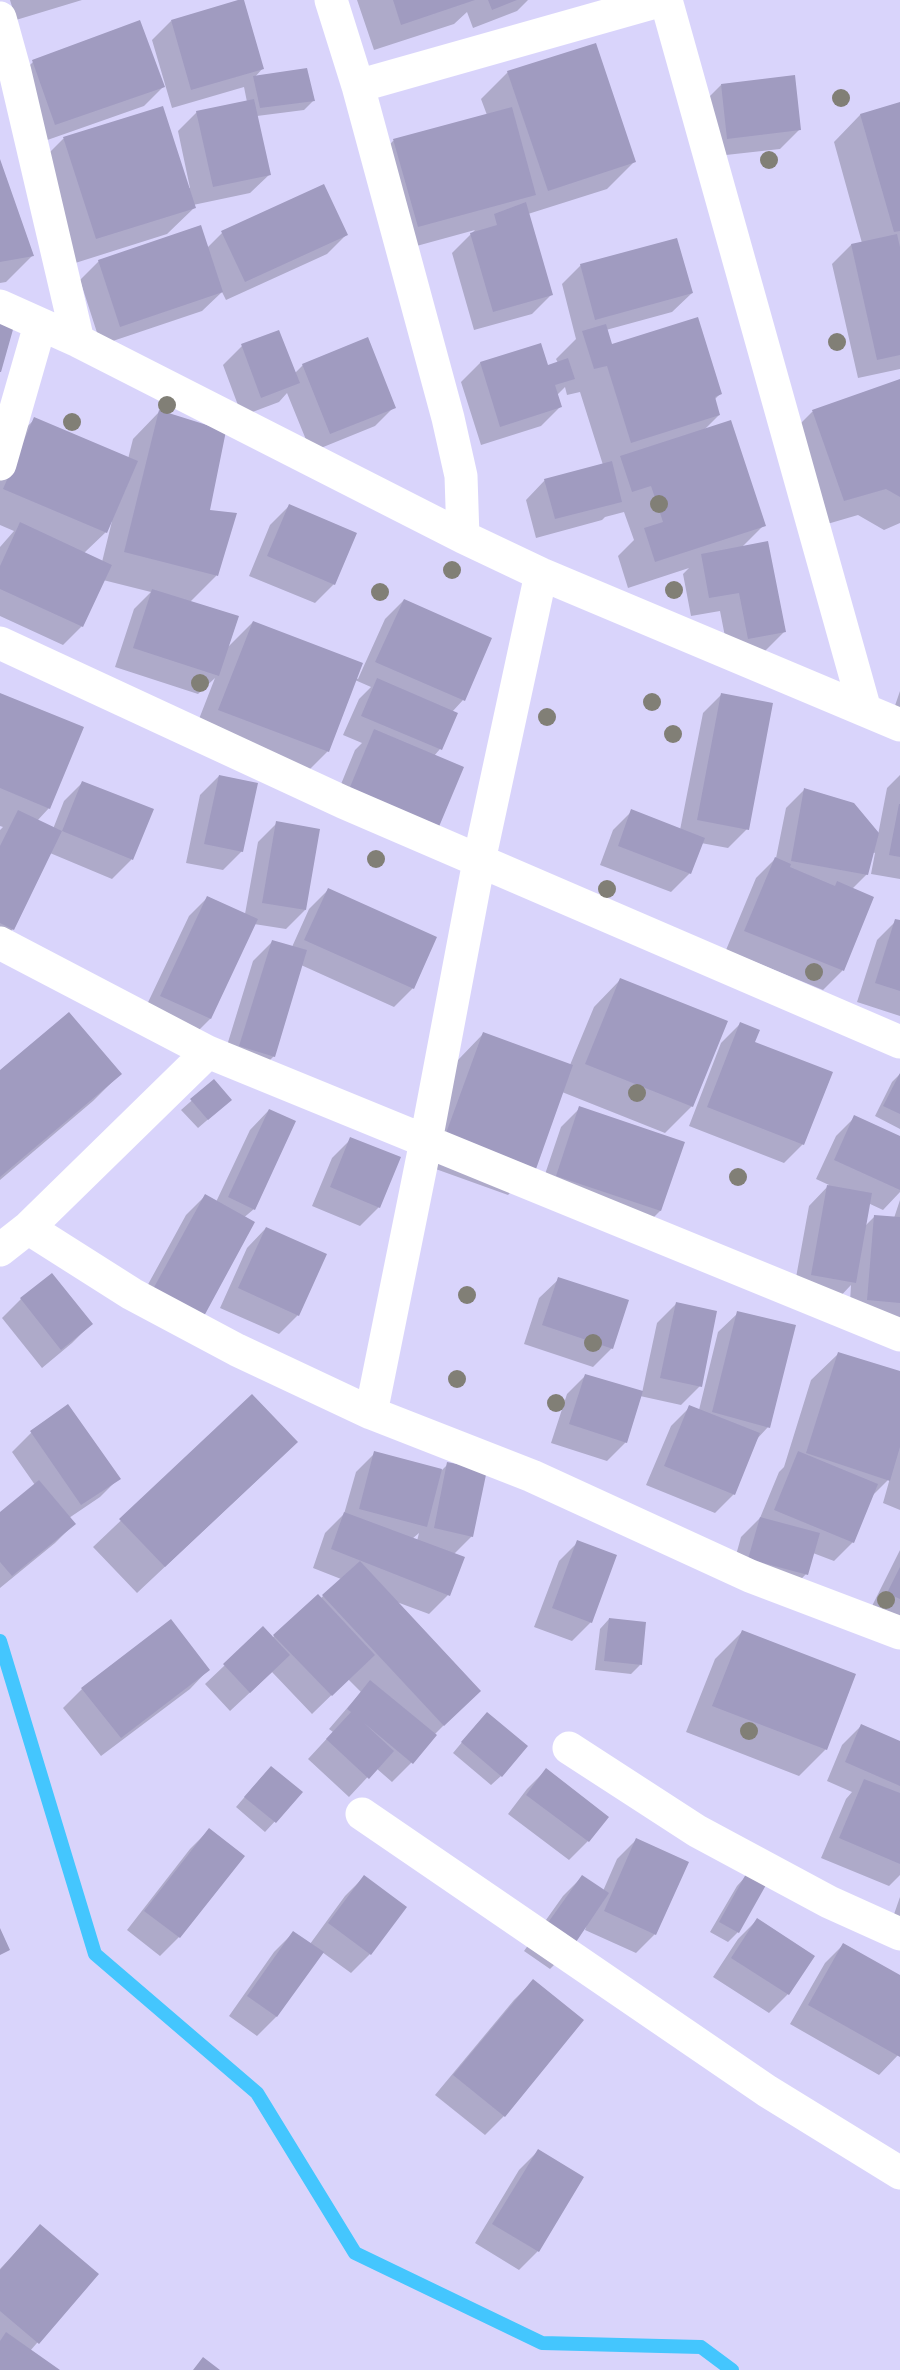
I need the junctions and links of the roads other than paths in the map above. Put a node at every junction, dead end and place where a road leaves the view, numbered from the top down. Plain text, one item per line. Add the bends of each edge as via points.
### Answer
1 (331, 0) edge
2 (664, 0) edge
3 (0, 18) edge
4 (358, 86) junction
5 (0, 306) edge
6 (40, 325) junction
7 (78, 341) junction
8 (0, 464) edge
9 (462, 537) junction
10 (541, 574) junction
11 (0, 643) edge
12 (865, 710) junction
13 (900, 725) edge
14 (478, 861) junction
15 (0, 944) edge
16 (900, 1042) edge
17 (208, 1052) junction
18 (426, 1141) junction
19 (28, 1228) junction
20 (0, 1250) edge
21 (900, 1335) edge
22 (371, 1413) junction
23 (900, 1633) edge
24 (569, 1749) dead end
25 (362, 1814) dead end
26 (900, 1934) edge
27 (900, 2173) edge

1 - 4 street
2 - 4 street
2 - 12 street
3 - 7 street
4 - 9 street via 448,418 461,476
5 - 6 street
6 - 7 street
6 - 8 street
7 - 9 street
9 - 10 street
10 - 12 street
10 - 14 street
11 - 14 street
12 - 13 street
14 - 16 street
14 - 18 street
15 - 17 street
17 - 18 street
17 - 19 street
18 - 21 street
18 - 22 street
19 - 20 street
19 - 22 street via 132,1294 237,1350
22 - 23 street via 532,1476 750,1576
24 - 26 street via 697,1831 829,1902
25 - 27 street via 767,2091

